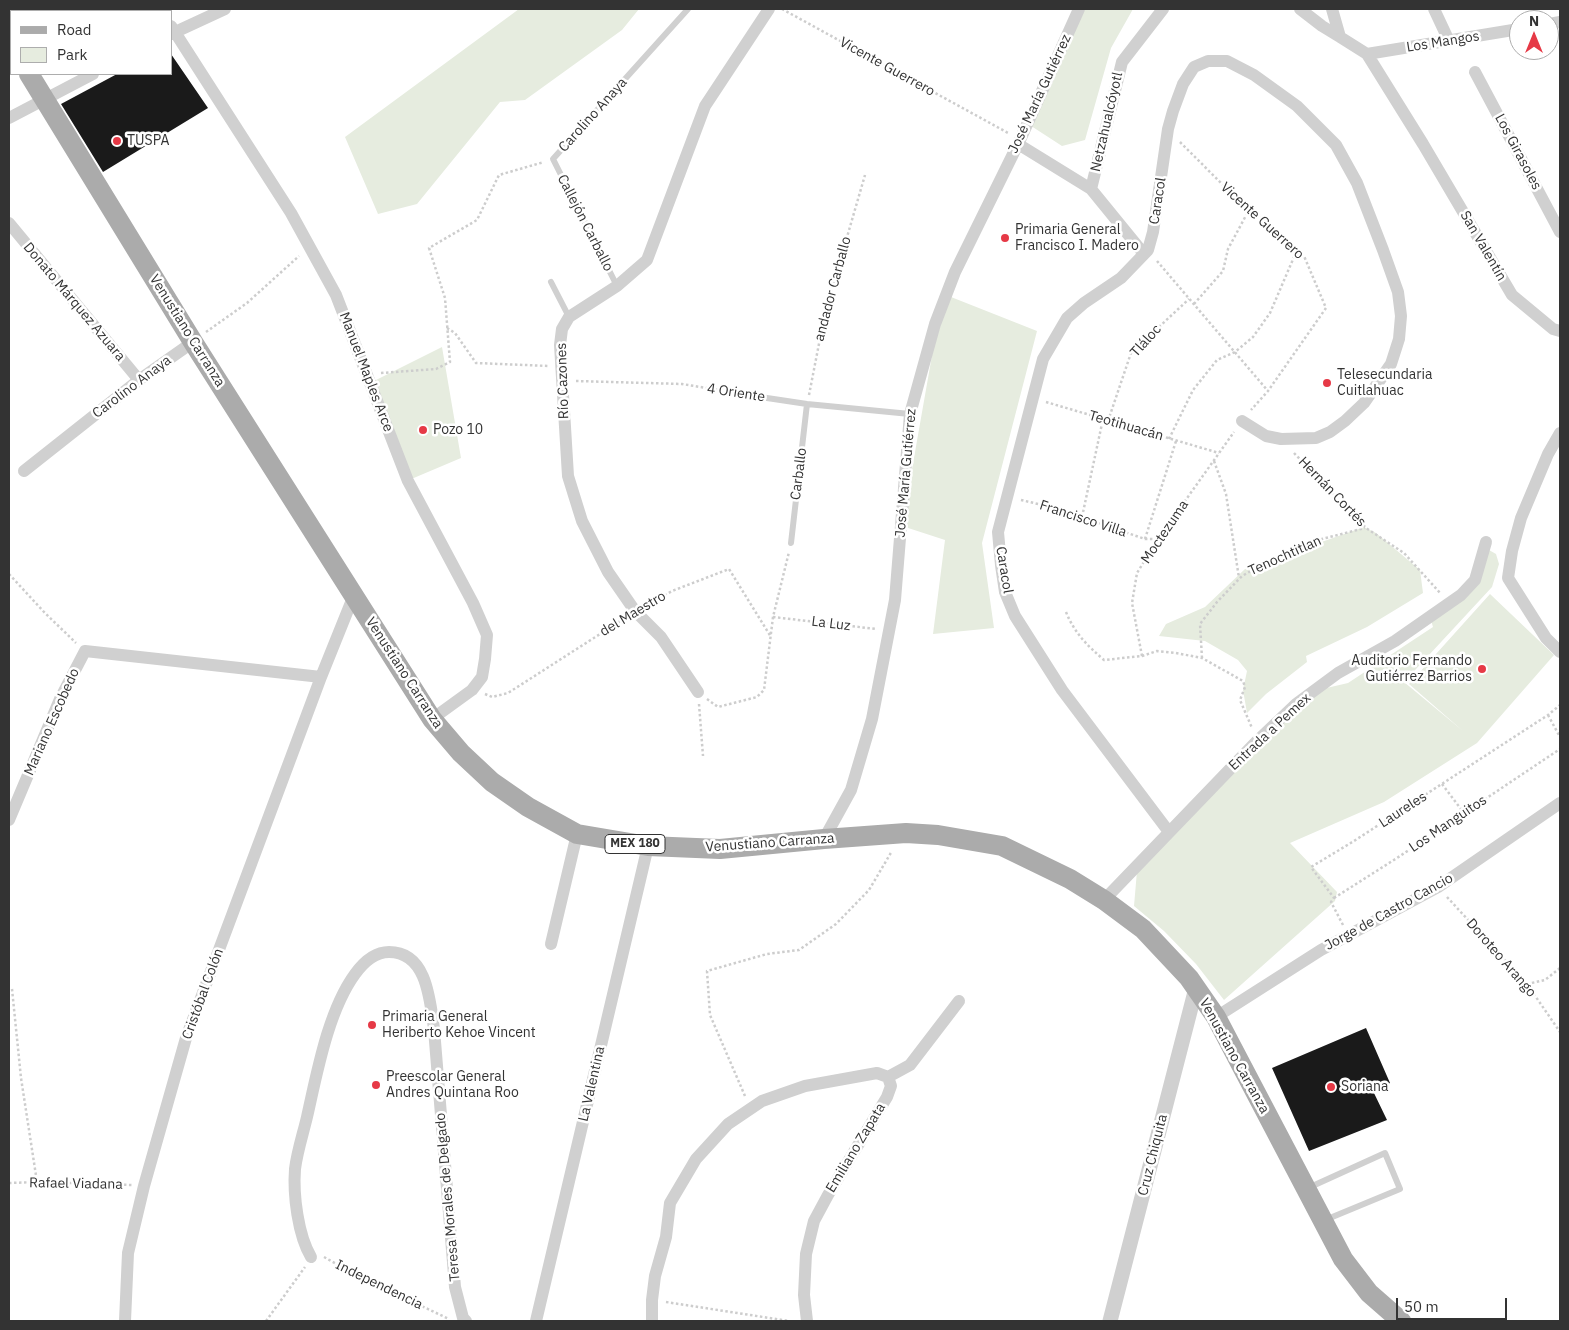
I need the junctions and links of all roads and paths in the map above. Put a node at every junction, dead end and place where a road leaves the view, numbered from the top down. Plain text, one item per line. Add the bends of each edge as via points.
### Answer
1 (225, 9) edge
2 (688, 9) edge
3 (769, 9) edge
4 (781, 9) edge
5 (1079, 9) edge
6 (1163, 9) edge
7 (1300, 9) edge
8 (1332, 9) edge
9 (1434, 9) edge
10 (172, 31) edge
11 (1509, 31) edge
12 (1340, 37) junction
13 (1449, 41) junction
14 (1367, 54) junction
15 (1475, 72) dead end
16 (30, 75) edge
17 (91, 75) edge
18 (44, 99) junction
19 (9, 118) edge
20 (1168, 129) junction
21 (1019, 142) junction
22 (553, 159) junction
23 (865, 175) dead end
24 (1091, 189) junction
25 (1250, 208) junction
26 (9, 223) edge
27 (1560, 232) edge
28 (310, 248) junction
29 (1298, 250) junction
30 (1146, 252) junction
31 (551, 282) dead end
32 (617, 286) junction
33 (1189, 298) junction
34 (1194, 304) junction
35 (569, 317) junction
36 (447, 328) junction
37 (1560, 331) edge
38 (193, 342) junction
39 (1235, 352) junction
40 (561, 367) junction
41 (367, 374) junction
42 (139, 380) junction
43 (562, 381) junction
44 (1268, 391) junction
45 (747, 395) joint
46 (1033, 399) junction
47 (807, 404) junction
48 (910, 414) junction
49 (1103, 419) junction
50 (1108, 421) junction
51 (1242, 421) junction
52 (1560, 433) edge
53 (1169, 439) junction
54 (1281, 439) junction
55 (1176, 441) junction
56 (1219, 453) junction
57 (1214, 461) junction
58 (24, 471) dead end
59 (1008, 497) junction
60 (1082, 517) junction
61 (1366, 528) junction
62 (1144, 539) junction
63 (1158, 539) junction
64 (1486, 542) dead end
65 (791, 543) joint
66 (9, 574) edge
67 (1239, 578) junction
68 (354, 596) junction
69 (1449, 604) junction
70 (636, 611) junction
71 (1066, 612) dead end
72 (773, 617) junction
73 (889, 631) junction
74 (771, 636) junction
75 (84, 650) junction
76 (1560, 652) edge
77 (1142, 656) junction
78 (1202, 658) junction
79 (321, 677) junction
80 (472, 690) junction
81 (698, 692) junction
82 (1560, 705) edge
83 (1548, 715) junction
84 (432, 719) junction
85 (1560, 737) edge
86 (1257, 741) junction
87 (1560, 749) edge
88 (703, 756) dead end
89 (1442, 784) junction
90 (1560, 803) edge
91 (1464, 813) junction
92 (9, 820) edge
93 (1169, 832) junction
94 (906, 833) junction
95 (577, 834) junction
96 (824, 839) junction
97 (648, 846) junction
98 (1438, 887) junction
99 (1334, 898) junction
100 (1104, 900) junction
101 (1348, 935) junction
102 (551, 944) dead end
103 (1560, 968) edge
104 (1527, 984) junction
105 (12, 988) dead end
106 (1196, 988) junction
107 (959, 1001) dead end
108 (1216, 1017) junction
109 (1560, 1032) edge
110 (888, 1077) junction
111 (751, 1108) junction
112 (37, 1182) junction
113 (9, 1183) edge
114 (144, 1186) junction
115 (1305, 1189) junction
116 (1322, 1221) junction
117 (308, 1252) junction
118 (652, 1300) junction
119 (125, 1321) edge
120 (266, 1321) edge
121 (453, 1321) edge
122 (466, 1321) edge
123 (536, 1321) edge
124 (652, 1321) edge
125 (789, 1321) edge
126 (806, 1321) edge
127 (1110, 1321) edge
128 (1401, 1321) edge

1 - 10 street
2 - 22 lane, Carolino Anaya
3 - 32 street via 704,106 647,260
4 - 21 path, Vicente Guerrero
5 - 21 street, José María Gutiérrez
6 - 24 street, Netzahualcóyotl via 1122,62
7 - 12 street
8 - 12 street
9 - 13 street
10 - 28 street, Manuel Maples Arce
11 - 13 street, Los Mangos
12 - 14 street
13 - 14 street, Los Mangos
14 - 37 street, San Valentín via 1512,295 1553,329
15 - 27 street, Los Girasoles
16 - 18 main road, Venustiano Carranza / MEX 180
17 - 18 street
18 - 19 street
18 - 38 main road, Venustiano Carranza / MEX 180
20 - 25 path, Vicente Guerrero
20 - 30 street, Caracol via 1153,232
20 - 54 street, Caracol via 1183,84 1194,68 1208,61 1227,61 1254,75 1297,106 1336,145 1357,183 1383,250 1398,292 1400,316 1399,339 1391,364 1364,404 1338,426 1316,438
21 - 24 street
21 - 48 street, José María Gutiérrez via 948,290
22 - 32 lane, Callejón Carballo
22 - 36 path, Carolino Anaya via 499,175 476,220 429,248 445,298
23 - 47 path, andador Carballo via 824,313
24 - 30 street
25 - 29 path, Vicente Guerrero
25 - 34 path via 1228,249 1223,272
26 - 42 street, Donato Márquez Azuara
28 - 38 path via 247,303
28 - 41 street, Manuel Maples Arce via 336,295
29 - 39 path via 1270,313 1253,337
29 - 44 path, Vicente Guerrero via 1304,256 1326,308
30 - 33 path
30 - 46 street, Caracol via 1121,278 1067,318 1044,360
31 - 35 lane
32 - 35 street
33 - 34 path
33 - 50 path, Tláloc via 1131,353
34 - 39 path
35 - 40 street, Río Cazones via 562,329
36 - 40 path via 476,363
36 - 41 path, Carolino Anaya via 450,362 436,369
38 - 42 street, Carolino Anaya
38 - 68 main road, Venustiano Carranza / MEX 180
39 - 44 path
39 - 53 path via 1216,360 1193,390
40 - 43 street, Río Cazones
41 - 80 street, Manuel Maples Arce via 408,481 487,635 482,677
42 - 58 street, Carolino Anaya
43 - 45 path, 4 Oriente via 682,384
43 - 70 street, Río Cazones via 568,476 582,521 608,572
44 - 51 path, Vicente Guerrero
45 - 47 lane, 4 Oriente
46 - 49 path, Teotihuacán
46 - 59 street, Caracol
47 - 48 lane, 4 Oriente
47 - 65 lane, Carballo
48 - 73 street, José María Gutiérrez via 895,600
49 - 50 path, Teotihuacán
49 - 60 path
50 - 53 path, Teotihuacán
51 - 54 street, Caracol via 1266,436
51 - 56 path, Moctezuma
52 - 76 street via 1520,518 1508,578 1546,638
53 - 55 path, Teotihuacán
54 - 61 path, Hernán Cortés
55 - 56 path, Teotihuacán
55 - 62 path
56 - 57 path, Moctezuma
57 - 63 path, Moctezuma
57 - 67 path via 1226,494
59 - 60 path, Francisco Villa
59 - 93 street, Caracol via 998,532 1005,592 1014,616 1062,690
60 - 62 path, Francisco Villa
61 - 67 path, Tenochtitlan via 1318,540 1274,558
61 - 69 path, Hernán Cortés via 1404,553
62 - 63 path, Francisco Villa
63 - 77 path, Moctezuma via 1137,573 1132,603
64 - 69 street, Entrada a Pemex via 1475,580
65 - 72 path
66 - 75 path
67 - 78 path, Tenochtitlan via 1200,624
68 - 79 street, Cristóbal Colón
68 - 84 main road, Venustiano Carranza / MEX 180
69 - 86 street, Entrada a Pemex via 1395,641 1338,673 1296,704
70 - 74 path, del Maestro via 672,591 729,569
70 - 80 path, del Maestro via 508,693 492,697
70 - 81 street, Río Cazones via 661,637
71 - 77 path via 1072,627 1104,660
72 - 73 path, La Luz
72 - 74 path
73 - 96 street, José María Gutiérrez via 872,719 851,790
74 - 81 path via 764,690 757,697 718,707
75 - 79 street
75 - 92 street, Mariano Escobedo
77 - 78 path via 1157,650
78 - 86 path via 1243,681 1245,687 1240,700
79 - 114 street, Cristóbal Colón via 186,1038
80 - 84 street, Manuel Maples Arce
81 - 88 path
82 - 83 path, Laureles
83 - 85 path
83 - 89 path, Laureles
84 - 95 main road, Venustiano Carranza / MEX 180 via 492,782 528,807
86 - 93 street, Entrada a Pemex
87 - 91 path, Los Manguitos
89 - 91 path
89 - 99 path, Laureles via 1311,867
90 - 98 street, Jorge de Castro Cancio
91 - 99 path, Los Manguitos
93 - 100 street, Entrada a Pemex
94 - 96 main road, Venustiano Carranza / MEX 180
94 - 100 main road, Venustiano Carranza / MEX 180 via 1002,846 1053,870
94 - 111 path via 869,890 836,924 799,950 767,954 707,971 710,1015
95 - 97 main road, Venustiano Carranza / MEX 180
95 - 102 street
96 - 97 main road, Venustiano Carranza / MEX 180 via 720,849
97 - 123 street, La Valentina
98 - 101 street, Jorge de Castro Cancio
98 - 104 path, Doroteo Arango
99 - 101 path, Laureles via 1331,902
100 - 106 main road, Venustiano Carranza / MEX 180 via 1143,929
101 - 108 street, Jorge de Castro Cancio
103 - 104 path via 1545,980
104 - 109 path, Doroteo Arango
105 - 112 path via 21,1078
106 - 108 main road, Venustiano Carranza / MEX 180
106 - 127 street, Cruz Chiquita
107 - 110 street via 910,1065
108 - 115 main road, Venustiano Carranza / MEX 180
110 - 111 street via 877,1073 805,1086
110 - 126 street, Emiliano Zapata via 891,1086 887,1097 814,1221 806,1254
111 - 118 street via 728,1124 696,1159 670,1203
112 - 113 path, Rafael Viadana
112 - 114 path, Rafael Viadana
114 - 119 street, Cristóbal Colón via 128,1253
115 - 116 main road, Venustiano Carranza / MEX 180
115 - 116 lane via 1385,1153 1400,1189
116 - 128 main road, Venustiano Carranza / MEX 180 via 1343,1259 1368,1293
117 - 120 path
117 - 121 path, Independencia
117 - 122 street, Teresa Morales de Delgado via 295,1200 295,1168 323,1048 355,974 369,958 384,952 398,952 409,957 418,967 429,992 456,1287
118 - 124 street
118 - 125 path

